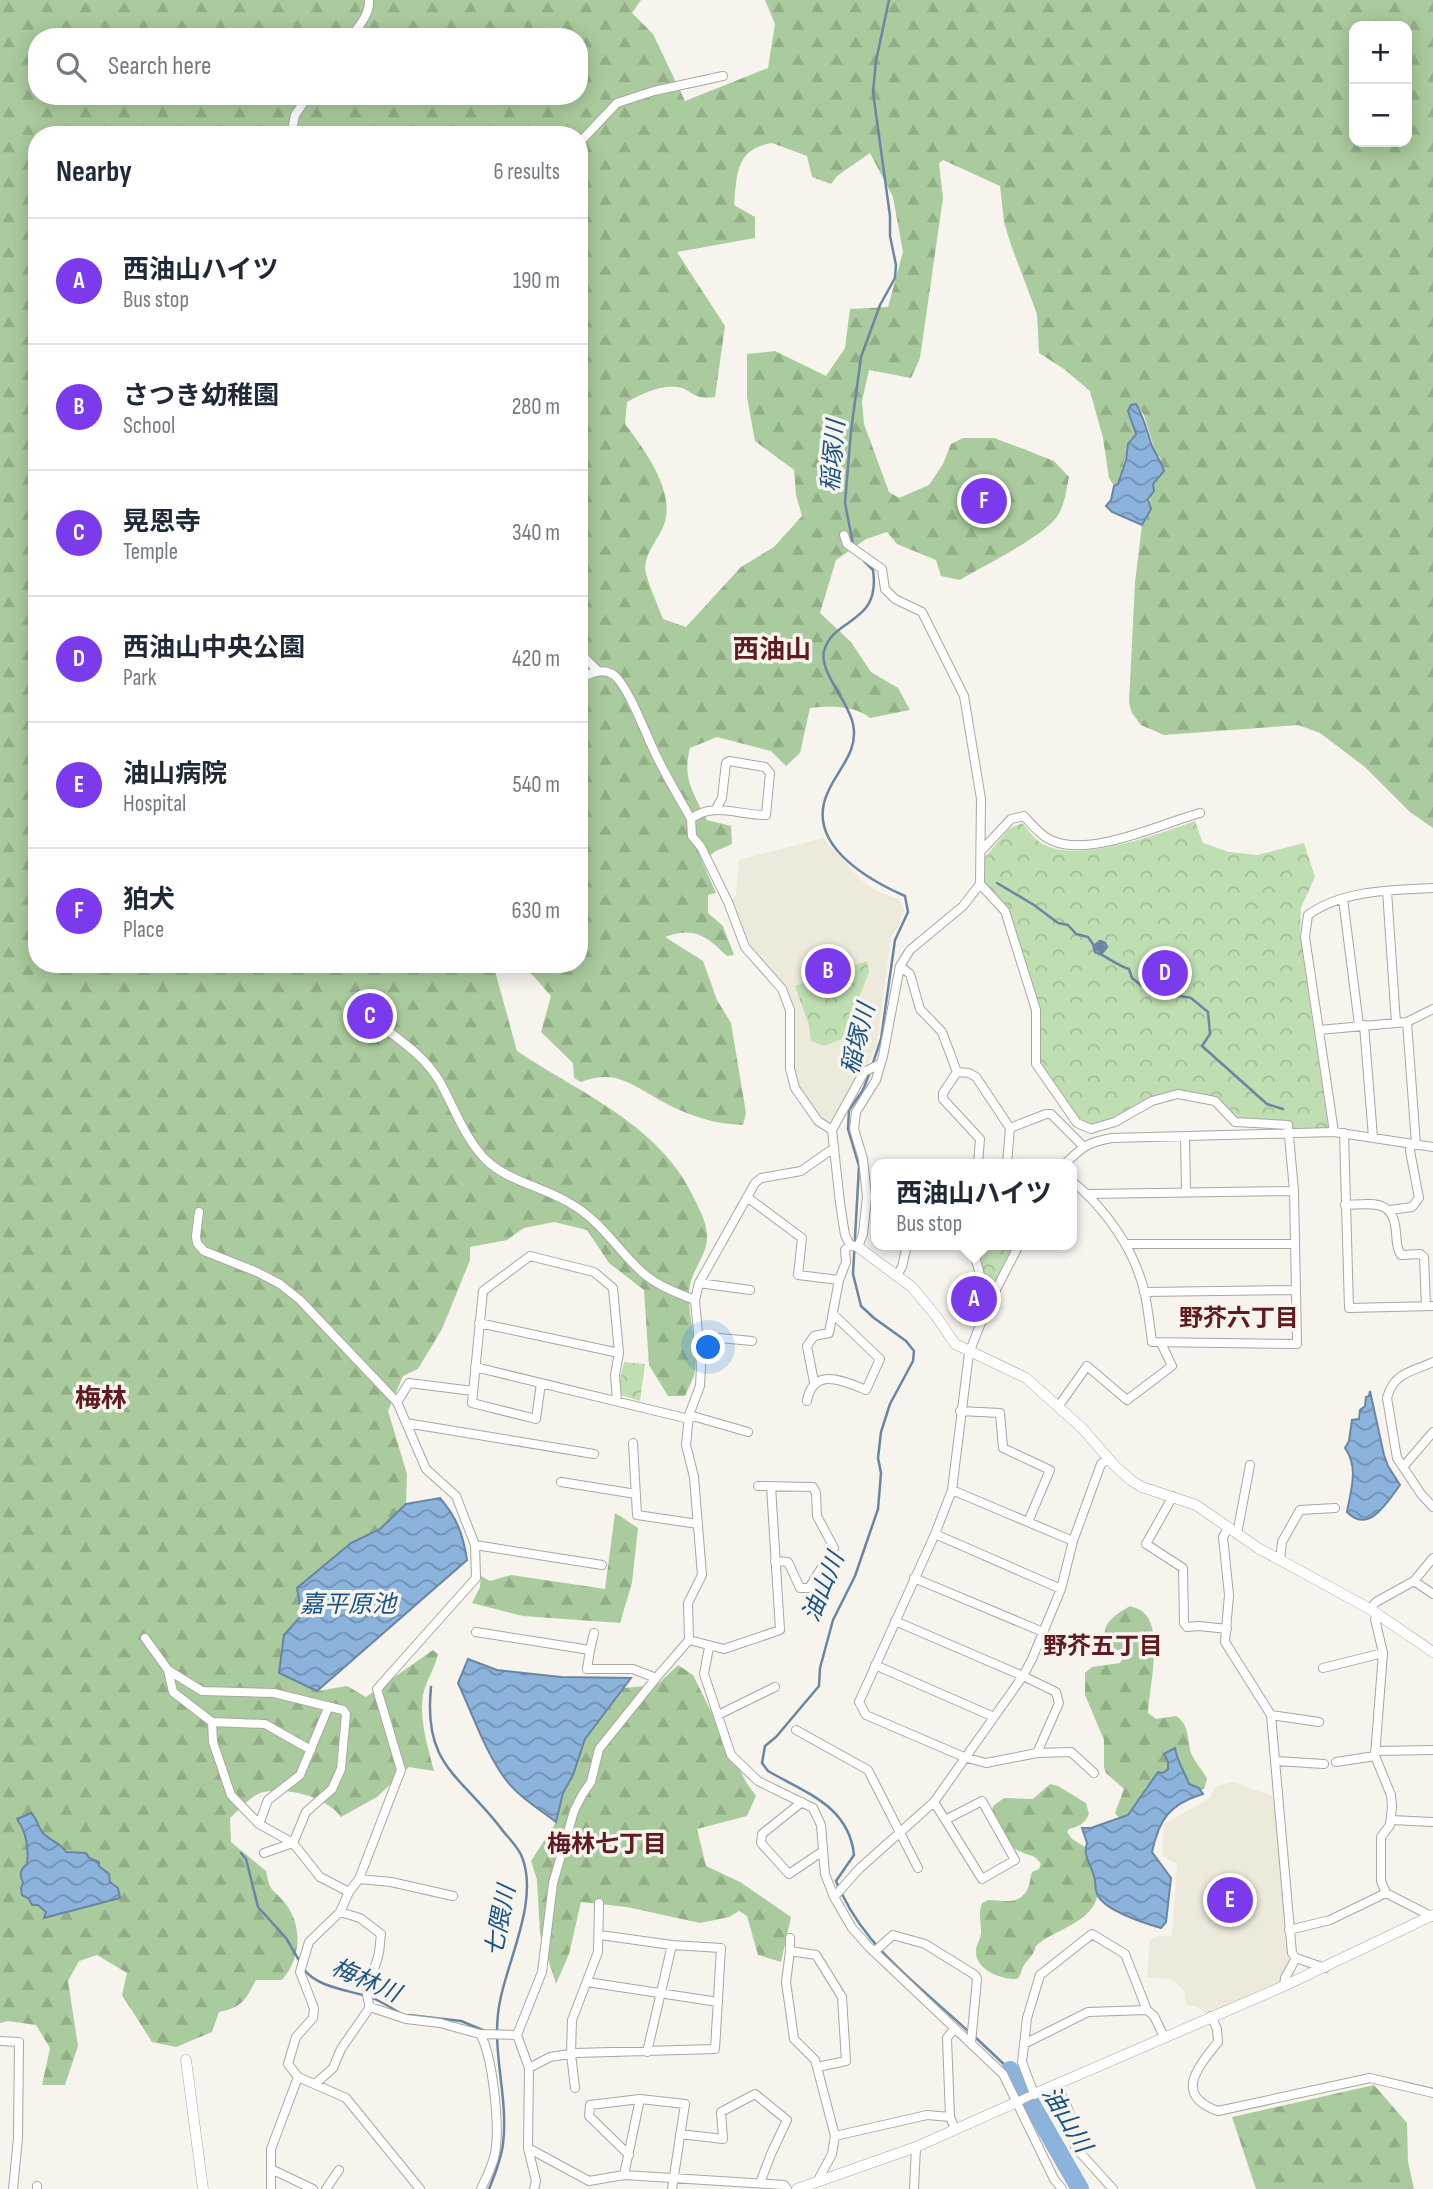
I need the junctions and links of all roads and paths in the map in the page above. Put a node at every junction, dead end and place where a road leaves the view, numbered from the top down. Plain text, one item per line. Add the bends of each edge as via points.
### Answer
1 (369, 0) edge
2 (357, 28) edge
3 (723, 76) dead end
4 (302, 105) edge
5 (293, 126) edge
6 (588, 134) edge
7 (846, 540) dead end
8 (588, 661) edge
9 (598, 671) junction
10 (588, 676) edge
11 (716, 809) junction
12 (1200, 813) dead end
13 (691, 819) junction
14 (981, 851) junction
15 (980, 884) junction
16 (1433, 888) edge
17 (1387, 891) junction
18 (1343, 899) junction
19 (901, 965) junction
20 (1433, 1009) edge
21 (1407, 1022) junction
22 (1396, 1023) junction
23 (1362, 1025) junction
24 (383, 1027) dead end
25 (1319, 1030) junction
26 (880, 1064) junction
27 (957, 1072) junction
28 (1010, 1128) junction
29 (832, 1130) junction
30 (1334, 1132) junction
31 (1290, 1133) junction
32 (1344, 1133) junction
33 (1185, 1137) junction
34 (1373, 1137) junction
35 (1414, 1144) junction
36 (1083, 1146) junction
37 (1433, 1147) edge
38 (834, 1148) junction
39 (978, 1159) edge
40 (1007, 1159) edge
41 (1070, 1159) edge
42 (1077, 1185) edge
43 (1294, 1191) junction
44 (1186, 1192) junction
45 (1088, 1194) junction
46 (747, 1197) junction
47 (871, 1198) edge
48 (1345, 1205) junction
49 (1391, 1210) junction
50 (199, 1212) dead end
51 (1126, 1244) junction
52 (1295, 1244) junction
53 (854, 1246) junction
54 (906, 1250) edge
55 (973, 1250) edge
56 (1016, 1250) edge
57 (897, 1275) junction
58 (839, 1280) junction
59 (699, 1283) junction
60 (750, 1290) dead end
61 (1296, 1290) junction
62 (1144, 1292) junction
63 (695, 1300) junction
64 (988, 1305) junction
65 (1429, 1306) edge
66 (834, 1315) junction
67 (480, 1323) junction
68 (698, 1336) junction
69 (752, 1341) dead end
70 (1161, 1343) junction
71 (620, 1353) junction
72 (969, 1353) junction
73 (1433, 1362) edge
74 (475, 1367) junction
75 (814, 1382) junction
76 (541, 1383) junction
77 (473, 1391) junction
78 (617, 1401) junction
79 (807, 1401) dead end
80 (397, 1402) junction
81 (1058, 1407) junction
82 (960, 1411) junction
83 (689, 1417) junction
84 (405, 1423) junction
85 (1433, 1432) edge
86 (748, 1433) dead end
87 (633, 1443) dead end
88 (594, 1454) dead end
89 (1109, 1459) junction
90 (1250, 1465) dead end
91 (1403, 1467) junction
92 (561, 1482) dead end
93 (758, 1486) dead end
94 (771, 1486) junction
95 (952, 1490) junction
96 (636, 1494) junction
97 (1173, 1496) junction
98 (1335, 1507) dead end
99 (1433, 1507) edge
100 (1028, 1522) junction
101 (698, 1524) junction
102 (1232, 1531) junction
103 (935, 1534) junction
104 (1073, 1541) junction
105 (475, 1545) junction
106 (1433, 1558) edge
107 (1280, 1560) junction
108 (775, 1561) junction
109 (602, 1564) dead end
110 (914, 1578) junction
111 (1414, 1581) junction
112 (1060, 1589) junction
113 (1433, 1594) edge
114 (1374, 1612) junction
115 (895, 1621) junction
116 (1227, 1629) junction
117 (476, 1632) dead end
118 (1043, 1632) junction
119 (594, 1633) dead end
120 (145, 1639) dead end
121 (689, 1640) junction
122 (709, 1647) junction
123 (590, 1650) junction
124 (1433, 1652) edge
125 (1384, 1653) junction
126 (875, 1665) junction
127 (1323, 1668) dead end
128 (168, 1670) junction
129 (1023, 1676) junction
130 (656, 1678) junction
131 (775, 1687) dead end
132 (328, 1708) junction
133 (718, 1715) junction
134 (1271, 1715) junction
135 (994, 1717) junction
136 (212, 1722) junction
137 (1319, 1722) dead end
138 (796, 1730) dead end
139 (311, 1750) junction
140 (1433, 1750) edge
141 (1037, 1753) junction
142 (1375, 1754) junction
143 (964, 1757) junction
144 (1276, 1761) junction
145 (1336, 1762) dead end
146 (1324, 1764) dead end
147 (1094, 1773) dead end
148 (802, 1802) junction
149 (934, 1802) junction
150 (945, 1820) junction
151 (1391, 1821) junction
152 (1433, 1822) edge
153 (259, 1824) junction
154 (901, 1833) junction
155 (293, 1843) junction
156 (823, 1851) junction
157 (264, 1853) dead end
158 (918, 1868) dead end
159 (359, 1879) junction
160 (349, 1892) junction
161 (1386, 1893) junction
162 (453, 1896) dead end
163 (834, 1897) junction
164 (600, 1903) dead end
165 (340, 1912) junction
166 (1432, 1916) edge
167 (1289, 1930) junction
168 (600, 1935) junction
169 (790, 1938) dead end
170 (672, 1945) junction
171 (877, 1949) junction
172 (790, 1951) junction
173 (1296, 1958) junction
174 (1325, 1968) junction
175 (587, 1982) junction
176 (1284, 1986) junction
177 (659, 1994) junction
178 (718, 2002) junction
179 (369, 2005) junction
180 (1147, 2010) junction
181 (1211, 2016) junction
182 (956, 2028) junction
183 (480, 2034) junction
184 (517, 2035) junction
185 (1164, 2037) junction
186 (0, 2041) edge
187 (971, 2043) junction
188 (1024, 2044) junction
189 (647, 2052) junction
190 (571, 2054) junction
191 (186, 2060) dead end
192 (817, 2067) junction
193 (529, 2068) junction
194 (298, 2077) junction
195 (316, 2084) junction
196 (1057, 2084) junction
197 (575, 2088) dead end
198 (1433, 2093) edge
199 (1034, 2094) junction
200 (640, 2099) junction
201 (1017, 2102) junction
202 (950, 2117) junction
203 (955, 2129) junction
204 (680, 2134) junction
205 (835, 2136) junction
206 (916, 2147) junction
207 (528, 2148) junction
208 (629, 2155) junction
209 (271, 2169) junction
210 (339, 2170) dead end
211 (624, 2175) junction
212 (673, 2178) junction
213 (817, 2182) junction
214 (760, 2183) junction
215 (13, 2189) edge
216 (203, 2189) edge
217 (271, 2189) edge
218 (313, 2189) edge
219 (326, 2189) edge
220 (420, 2189) edge
221 (481, 2189) edge
222 (534, 2189) edge
223 (672, 2189) edge
224 (787, 2189) edge
225 (797, 2189) edge
226 (914, 2189) edge
227 (1062, 2189) edge
228 (1113, 2189) edge

1 - 2 street
3 - 6 street via 617,103
4 - 5 street
7 - 14 street via 882,569 885,589 895,599 922,612 964,696 981,799
8 - 9 street
9 - 10 street
9 - 13 street via 607,671 622,685
11 - 11 street via 722,799 726,763 765,768 770,773 766,815
11 - 13 street
12 - 14 street via 1140,835 1072,846 1050,840 1024,817 1011,819
13 - 29 street via 692,836 746,947 782,989 790,1010 790,1069 795,1088 818,1121
14 - 15 street
15 - 19 street via 963,906 910,950
15 - 31 street via 1005,911 1036,1010 1036,1064 1077,1123 1091,1129 1178,1094 1215,1101 1235,1122 1287,1125
16 - 17 street
17 - 18 street
17 - 22 street
18 - 23 street
18 - 25 street via 1308,915 1305,937
19 - 26 street
19 - 27 street via 910,974 920,1009 942,1032
20 - 21 street
21 - 22 street
21 - 35 street
22 - 23 street
23 - 25 street
23 - 34 street
24 - 63 street via 420,1055 484,1158 599,1223 645,1274
25 - 30 street
26 - 29 street via 864,1072
26 - 47 street via 876,1080 856,1112 854,1129
27 - 28 street via 976,1077
27 - 39 street via 943,1099 980,1139
28 - 36 street via 1051,1114
28 - 40 street
29 - 38 street
30 - 31 street
30 - 32 street
31 - 33 street
31 - 43 street
32 - 34 street
32 - 48 street
33 - 36 street via 1112,1138
33 - 44 street
34 - 35 street
35 - 37 street
35 - 49 street via 1410,1151 1419,1198 1412,1207
36 - 41 street
38 - 46 street via 801,1171 761,1178
38 - 53 street via 845,1235
42 - 45 street
43 - 44 street
43 - 52 street
44 - 45 street
45 - 51 street
46 - 58 street via 802,1238 798,1275
46 - 59 street
47 - 53 street via 863,1234
48 - 49 street via 1378,1204
48 - 65 street via 1349,1308
49 - 65 street via 1397,1251 1424,1257
50 - 80 street via 196,1236 204,1251 280,1284
51 - 52 street
51 - 62 street
52 - 61 street
53 - 57 street
53 - 58 street via 845,1250
54 - 57 street
55 - 64 street
56 - 64 street
57 - 72 street via 912,1287 955,1344
58 - 66 street
59 - 60 street
59 - 63 street
61 - 62 street
61 - 70 street via 1297,1345
62 - 70 street via 1152,1342
63 - 68 street
64 - 72 street
66 - 75 street via 829,1333 814,1336 807,1346
66 - 75 street via 880,1359 866,1390 837,1378
67 - 71 street
67 - 71 street via 483,1291 530,1256 594,1272 613,1288
67 - 74 street
68 - 69 street
68 - 83 street via 700,1386
70 - 81 street via 1172,1366 1127,1400 1087,1366
71 - 78 street via 615,1375
72 - 81 street via 1026,1378
72 - 82 street
73 - 91 street via 1401,1374 1389,1390 1397,1458
74 - 76 street
74 - 77 street
75 - 79 street
76 - 77 street via 536,1419 472,1403
76 - 78 street
77 - 80 street via 409,1383
78 - 83 street
80 - 84 street
81 - 89 street
82 - 95 street
82 - 100 street via 1000,1413 1003,1448 1050,1470
83 - 86 street
83 - 101 street via 686,1445
84 - 88 street
84 - 105 street via 426,1469 456,1496
85 - 91 street
87 - 96 street
89 - 97 street via 1142,1487
89 - 104 street via 1101,1464
90 - 102 street
91 - 99 street
92 - 96 street
93 - 94 street
94 - 108 street
94 - 108 street via 813,1487 817,1517 834,1548 813,1584 804,1589 788,1562
95 - 100 street
95 - 103 street
96 - 101 street via 637,1515
97 - 102 street via 1196,1505
97 - 116 street via 1146,1544 1184,1568 1187,1627
98 - 107 street via 1300,1510 1282,1542
100 - 104 street
101 - 121 street via 702,1575 688,1603
102 - 107 street
102 - 116 street via 1223,1537
103 - 110 street
103 - 112 street
104 - 112 street
105 - 109 street
105 - 159 street via 476,1578 377,1689 401,1770
106 - 111 street
107 - 114 street
108 - 122 street via 779,1630 724,1649
110 - 115 street
110 - 118 street
111 - 113 street
111 - 114 street via 1376,1602
112 - 118 street
114 - 124 street
114 - 125 street
115 - 126 street
115 - 129 street
116 - 134 street via 1224,1642
117 - 123 street
118 - 129 street
119 - 123 street
120 - 128 street
121 - 122 street
121 - 130 street
122 - 133 street via 704,1674
123 - 130 street via 587,1669 633,1669
125 - 127 street
125 - 142 street
126 - 135 street
126 - 143 street via 859,1702 866,1715
128 - 132 street via 202,1691 274,1693
128 - 136 street via 173,1692
129 - 135 street
129 - 141 street via 1056,1692 1059,1703
130 - 184 street via 598,1749 591,1783 574,1811 553,1883 541,1972
131 - 133 street
132 - 139 street
132 - 155 street via 346,1714 341,1769 332,1789 306,1812
133 - 148 street via 731,1755 758,1781
134 - 137 street
134 - 144 street
135 - 143 street
136 - 139 street via 265,1724
136 - 153 street via 213,1742 231,1795
138 - 154 street via 868,1770
139 - 153 street via 300,1775 268,1800
140 - 142 street
141 - 143 street via 986,1763
141 - 147 street via 1071,1752
142 - 145 street
142 - 151 street via 1391,1796
143 - 149 street
144 - 146 street
144 - 167 street
148 - 156 street via 813,1808 821,1825
148 - 156 street via 762,1834 761,1843 789,1874
149 - 150 street
149 - 154 street
150 - 150 street via 982,1879 1015,1860 982,1801
151 - 152 street
151 - 161 street via 1381,1838 1381,1881
153 - 155 street
154 - 158 street
154 - 163 street
155 - 157 street
155 - 160 street via 320,1877
156 - 163 street
159 - 160 street
159 - 162 street
160 - 165 street
161 - 166 street
161 - 167 street via 1331,1920
163 - 171 street via 852,1928
164 - 168 street
165 - 179 street via 360,1918 381,1934 378,1958 367,1980
165 - 194 street via 309,1942 300,1972 314,2008 313,2018 296,2037 288,2064
166 - 174 street
167 - 173 street
168 - 170 street
168 - 175 street
169 - 172 street
170 - 177 street
170 - 178 street via 721,1948
171 - 182 street
171 - 187 street via 892,1935 925,1944 975,1975
172 - 192 street via 786,1982 794,2039
172 - 192 street via 816,1955 842,1997 846,2060
173 - 174 street
173 - 176 street
174 - 176 street
175 - 177 street
175 - 190 street via 572,2020
176 - 181 street
177 - 178 street
177 - 189 street
178 - 189 street via 715,2049
179 - 183 street via 406,2020
179 - 195 street via 333,2068
180 - 185 street
180 - 188 street via 1088,2012
180 - 188 street via 1125,1954 1092,1934 1040,1975
181 - 185 street
181 - 198 street via 1218,2042 1193,2079 1193,2091 1203,2106 1218,2111 1370,2078
182 - 187 street
182 - 202 street via 947,2038
183 - 184 street
183 - 221 street via 494,2094 497,2134 495,2155
184 - 193 street
185 - 196 street
186 - 215 street via 19,2042
187 - 201 street via 1003,2074
188 - 199 street via 1021,2062
189 - 190 street
190 - 193 street via 550,2057
190 - 197 street
191 - 216 street
192 - 205 street
193 - 207 street
194 - 195 street
194 - 209 street via 271,2149
195 - 220 street via 346,2098
196 - 199 street
196 - 228 street via 1069,2111 1075,2147
199 - 201 street
200 - 204 street via 685,2104
200 - 208 street
200 - 208 street via 590,2105 589,2116
201 - 203 street
201 - 227 street
202 - 203 street
202 - 205 street via 927,2115
203 - 206 street
204 - 212 street
204 - 214 street via 723,2139 721,2112 755,2094 788,2120
205 - 213 street via 832,2154
206 - 213 street
206 - 226 street
207 - 211 street via 589,2180
207 - 222 street
208 - 211 street
209 - 217 street
209 - 218 street
210 - 219 street
211 - 212 street
212 - 214 street
212 - 223 street
213 - 225 street
214 - 224 street

